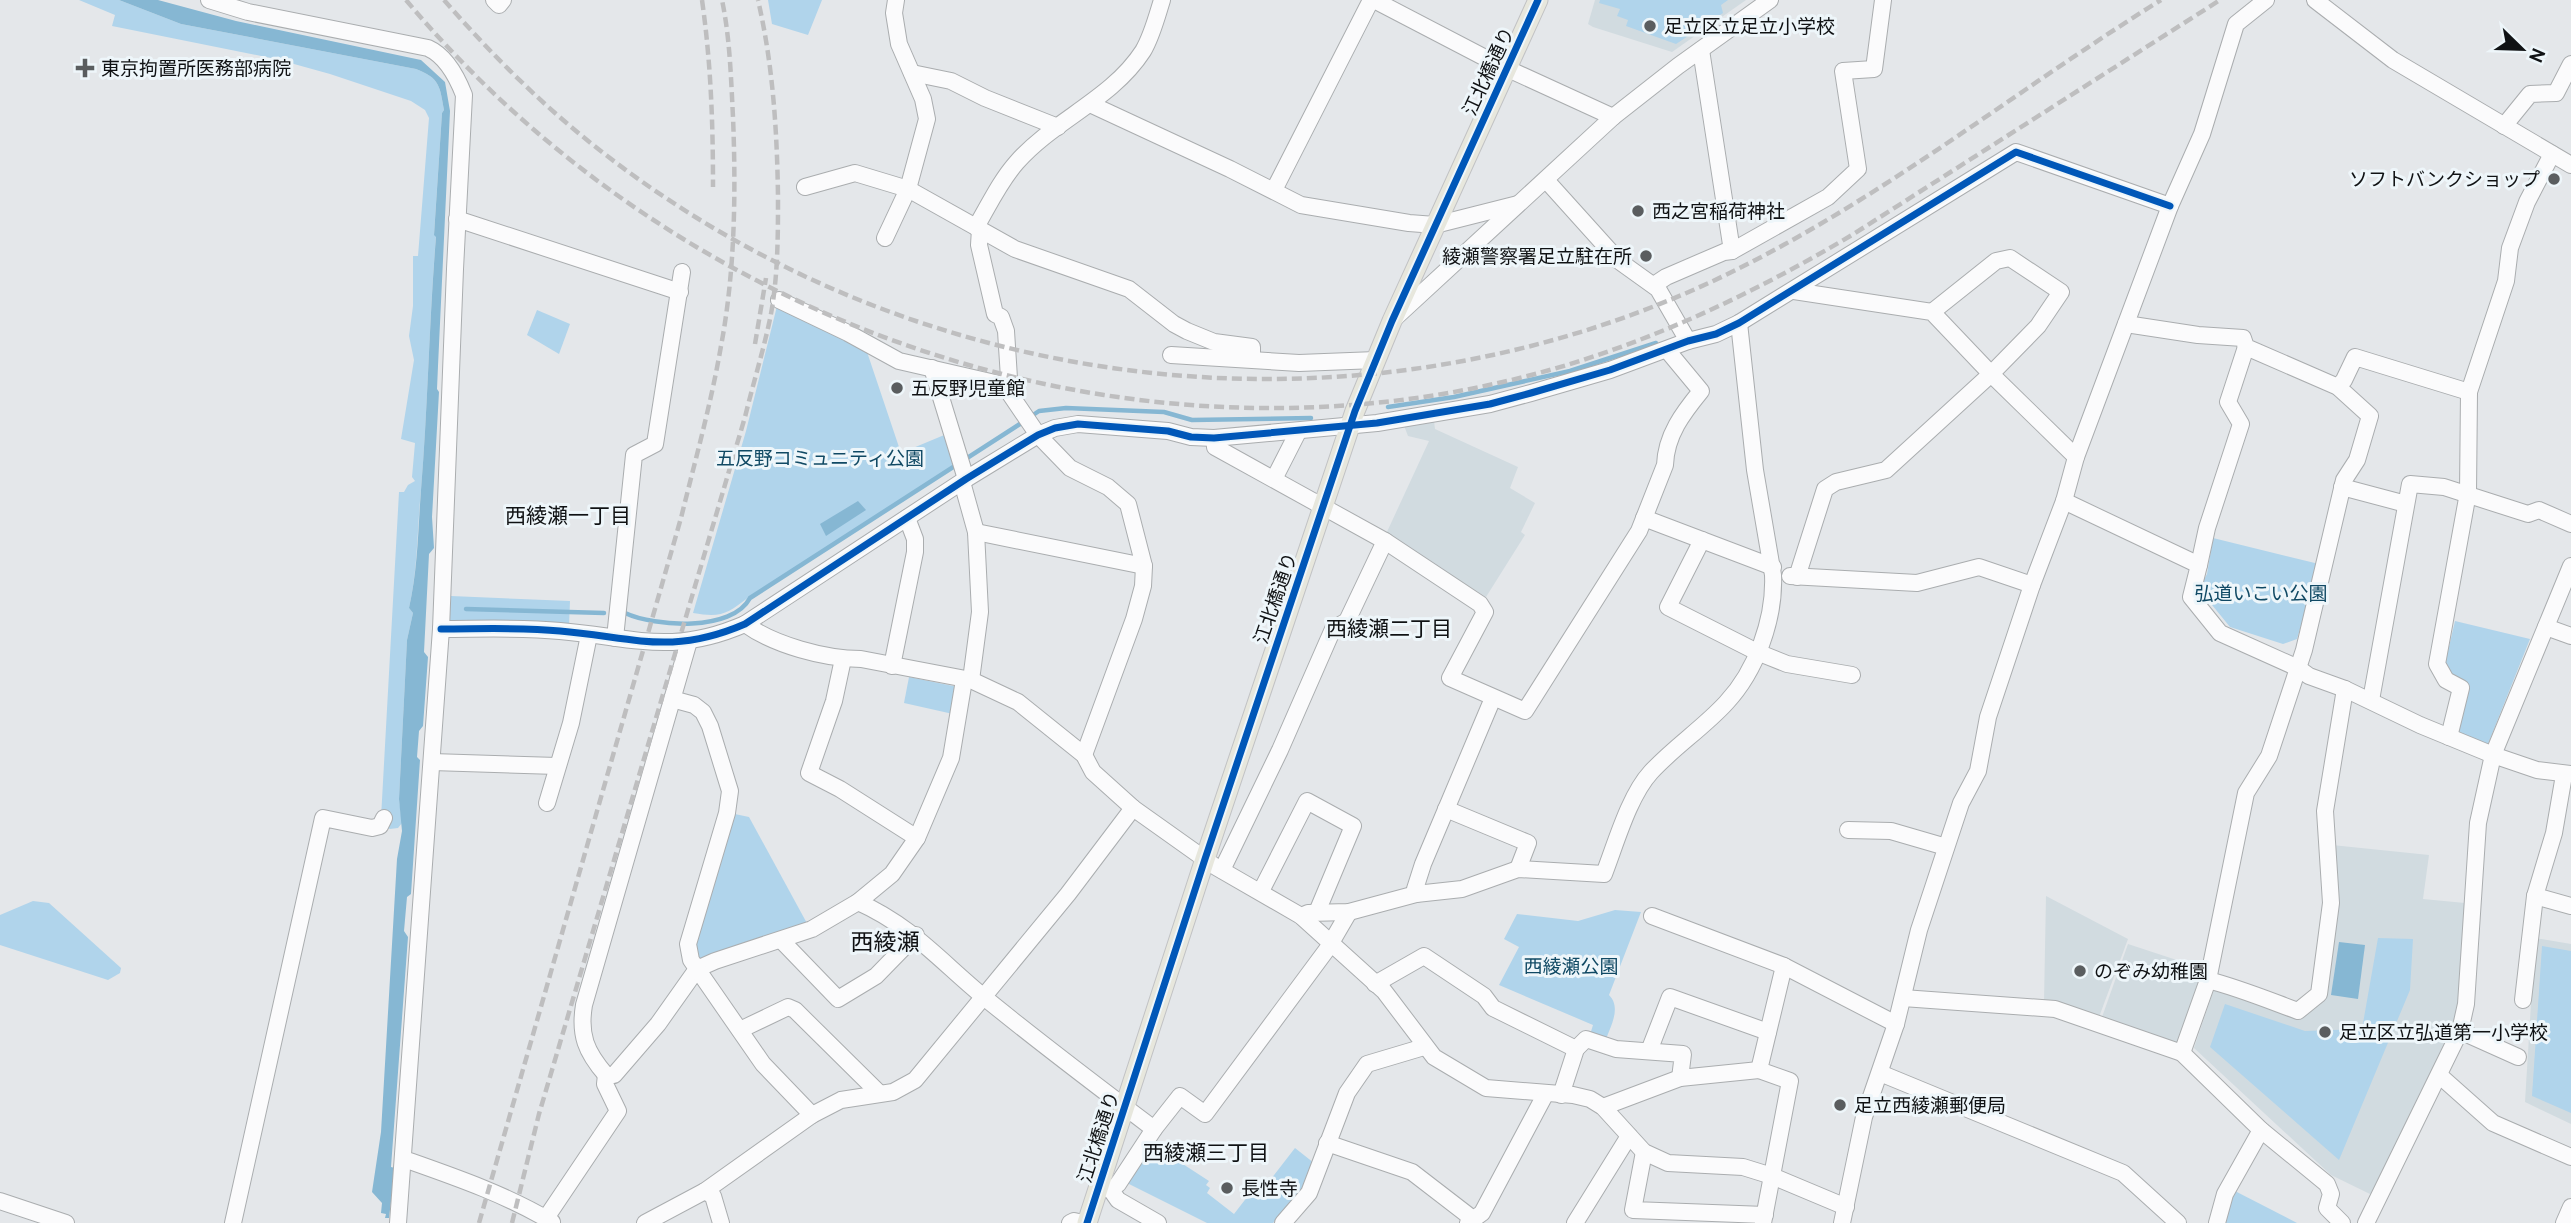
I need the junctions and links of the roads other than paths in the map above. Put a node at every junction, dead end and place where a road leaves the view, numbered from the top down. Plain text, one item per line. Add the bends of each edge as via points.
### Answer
1 (209, 0) edge
2 (494, 0) edge
3 (503, 0) edge
4 (896, 0) edge
5 (1162, 0) edge
6 (1372, 0) edge
7 (1538, 0) edge
8 (1770, 0) edge
9 (1883, 0) edge
10 (2266, 0) edge
11 (2319, 4) edge
12 (1701, 50) junction
13 (2571, 64) edge
14 (1506, 68) junction
15 (912, 73) junction
16 (1090, 104) junction
17 (1613, 117) junction
18 (2504, 126) junction
19 (1058, 127) junction
20 (2552, 154) junction
21 (2571, 165) edge
22 (1546, 180) junction
23 (805, 187) dead end
24 (908, 189) junction
25 (1274, 190) junction
26 (1520, 204) junction
27 (2171, 206) junction
28 (457, 219) junction
29 (1434, 225) junction
30 (978, 228) junction
31 (885, 238) dead end
32 (1732, 251) junction
33 (682, 272) dead end
34 (1654, 285) junction
35 (1794, 290) junction
36 (680, 292) junction
37 (779, 300) dead end
38 (1932, 312) junction
39 (1392, 321) junction
40 (1739, 323) junction
41 (2126, 324) junction
42 (1688, 341) junction
43 (2246, 347) junction
44 (1667, 350) junction
45 (1171, 355) dead end
46 (1252, 359) junction
47 (1376, 360) junction
48 (932, 368) junction
49 (1991, 374) junction
50 (1008, 386) junction
51 (2338, 387) junction
52 (2469, 392) junction
53 (1350, 425) junction
54 (1298, 432) junction
55 (1038, 435) junction
56 (1214, 438) junction
57 (2076, 457) junction
58 (1274, 479) junction
59 (964, 481) junction
60 (2342, 486) junction
61 (2468, 493) junction
62 (2064, 501) junction
63 (2406, 504) junction
64 (1323, 505) junction
65 (907, 518) junction
66 (1644, 518) junction
67 (2571, 523) edge
68 (976, 532) junction
69 (1702, 540) junction
70 (1385, 541) junction
71 (2199, 565) junction
72 (1144, 566) junction
73 (2571, 566) edge
74 (1773, 571) junction
75 (1797, 577) junction
76 (2032, 585) junction
77 (745, 624) junction
78 (2546, 627) junction
79 (441, 629) junction
80 (589, 635) junction
81 (2571, 636) edge
82 (615, 638) junction
83 (689, 641) junction
84 (1757, 652) junction
85 (843, 659) junction
86 (892, 666) junction
87 (2298, 668) junction
88 (1852, 675) dead end
89 (968, 680) junction
90 (2345, 689) junction
91 (1493, 698) junction
92 (672, 699) junction
93 (2371, 700) junction
94 (2449, 737) junction
95 (1084, 755) junction
96 (2493, 755) junction
97 (432, 762) junction
98 (557, 766) junction
99 (2568, 774) edge
100 (547, 803) dead end
101 (1132, 808) junction
102 (1446, 809) junction
103 (384, 818) dead end
104 (1848, 831) dead end
105 (917, 838) junction
106 (1946, 847) junction
107 (1205, 859) junction
108 (1518, 869) junction
109 (1222, 870) junction
110 (1261, 891) junction
111 (1416, 894) junction
112 (2535, 897) junction
113 (858, 902) junction
114 (2571, 906) edge
115 (1349, 912) junction
116 (1309, 914) junction
117 (1652, 916) dead end
118 (916, 935) junction
119 (781, 940) junction
120 (1331, 942) junction
121 (1784, 966) junction
122 (697, 969) junction
123 (2208, 980) junction
124 (1375, 984) junction
125 (982, 996) junction
126 (1903, 998) junction
127 (2523, 1000) dead end
128 (1896, 1024) junction
129 (740, 1030) junction
130 (2460, 1031) junction
131 (1768, 1032) junction
132 (1424, 1047) junction
133 (1576, 1049) junction
134 (1649, 1051) junction
135 (2182, 1053) junction
136 (2518, 1057) dead end
137 (1759, 1070) junction
138 (1880, 1073) junction
139 (606, 1075) junction
140 (2439, 1076) junction
141 (1681, 1078) junction
142 (879, 1093) junction
143 (1553, 1094) junction
144 (1125, 1107) junction
145 (1603, 1107) junction
146 (812, 1115) junction
147 (1154, 1129) junction
148 (2261, 1130) junction
149 (1629, 1136) junction
150 (1327, 1143) junction
151 (1644, 1152) junction
152 (2571, 1157) edge
153 (404, 1159) junction
154 (1772, 1176) junction
155 (1105, 1188) junction
156 (705, 1191) junction
157 (0, 1201) edge
158 (1846, 1207) junction
159 (2571, 1208) edge
160 (1655, 1217) edge
161 (1736, 1219) edge
162 (1764, 1219) edge
163 (550, 1221) edge
164 (1149, 1221) edge
165 (1471, 1221) edge
166 (726, 1222) edge
167 (66, 1223) edge
168 (233, 1223) edge
169 (398, 1223) edge
170 (645, 1223) edge
171 (1070, 1223) edge
172 (1085, 1223) edge
173 (1283, 1223) edge
174 (1575, 1223) edge
175 (1842, 1223) edge
176 (2178, 1223) edge
177 (2217, 1223) edge
178 (2342, 1223) edge
179 (2366, 1223) edge
180 (2564, 1223) edge

1 - 28 street via 434,50 457,77 464,95
2 - 3 street via 499,5
4 - 15 street via 899,44
5 - 16 street via 1144,49
6 - 14 street
6 - 25 street
7 - 14 main road, 江北橋通り
8 - 12 street
9 - 32 street via 1874,69 1843,71 1858,169 1828,197
10 - 27 street via 2236,24 2202,134
11 - 18 street via 2393,60
12 - 17 street
12 - 32 street
13 - 18 street via 2556,93 2530,94
14 - 17 street
14 - 29 main road, 江北橋通り
15 - 19 street via 951,80
15 - 24 street via 927,119
16 - 19 street
16 - 25 street
17 - 22 street
18 - 20 street
19 - 30 street via 1017,162
20 - 21 street
20 - 52 street via 2510,248 2506,281
22 - 26 street
22 - 34 street via 1619,261
23 - 24 street via 855,173
24 - 30 street
24 - 31 street
25 - 29 street via 1301,205
26 - 29 street
26 - 39 street
27 - 35 street via 2016,152
27 - 41 street
28 - 36 street
28 - 79 street
29 - 39 main road, 江北橋通り
30 - 46 street via 1015,249 1129,289 1187,331 1214,342 1251,347
30 - 50 street via 995,314 1006,331
32 - 34 street
33 - 36 street
34 - 42 street
35 - 38 street
35 - 40 street
36 - 82 street via 655,444 634,455
37 - 48 street via 899,360
38 - 49 street
38 - 49 street via 2002,259 2010,258 2061,292 2038,326
39 - 47 main road, 江北橋通り
40 - 42 street
40 - 74 street via 1755,470
41 - 43 street via 2243,338
41 - 57 street
42 - 44 street
43 - 51 street
43 - 71 street via 2228,402 2241,424
44 - 53 street via 1490,404
44 - 66 street via 1701,391 1675,426
45 - 46 street
46 - 47 street via 1299,363
47 - 53 main road, 江北橋通り
48 - 50 street
48 - 59 street
49 - 57 street
49 - 75 street via 1886,470 1836,481 1825,489
50 - 55 street
51 - 52 street via 2355,357
51 - 60 street via 2370,416 2357,460
52 - 61 street
53 - 54 street
53 - 64 main road, 江北橋通り
54 - 56 street
54 - 58 street
55 - 56 street via 1078,424
55 - 59 street
55 - 72 street via 1070,468 1108,487 1128,504
56 - 58 street via 1215,447
57 - 62 street
58 - 64 street
59 - 65 street
59 - 68 street
60 - 63 street
60 - 87 street
61 - 63 street via 2410,484
61 - 67 street via 2528,514 2539,510
61 - 94 street via 2437,664 2446,680 2461,688
62 - 71 street
62 - 76 street
63 - 93 street
64 - 70 street
64 - 107 main road, 江北橋通り
65 - 77 street
65 - 86 street via 915,552
66 - 69 street
66 - 91 street via 1525,710
68 - 72 street
68 - 89 street via 980,612
69 - 74 street
69 - 84 street via 1668,607
70 - 91 street via 1480,604 1485,612 1450,678
70 - 109 street via 1347,621 1334,629
71 - 87 street via 2191,597 2220,632
72 - 95 street via 1134,619
73 - 78 street
74 - 75 street
74 - 84 street via 1767,626
75 - 76 street via 1917,583 1979,567
76 - 106 street via 1988,717 1979,771 1961,803
77 - 83 street via 718,636
77 - 85 street via 762,635
78 - 81 street
78 - 96 street
79 - 80 street via 532,629
79 - 97 street
80 - 82 street
80 - 98 street
82 - 83 street via 664,644
83 - 92 street
84 - 88 street via 1787,664
84 - 108 street via 1727,703 1650,773 1635,797 1604,874
85 - 86 street
85 - 105 street via 834,701 808,773
86 - 89 street
87 - 90 street
87 - 123 street via 2269,756 2246,793
89 - 95 street via 1018,702
89 - 105 street via 951,758
90 - 93 street
90 - 123 street via 2325,811 2332,903 2319,994 2298,1011
91 - 102 street
92 - 122 street via 703,712 730,791 688,944
92 - 139 street via 583,1005 580,1025 586,1044
93 - 94 street
94 - 96 street
95 - 101 street via 1093,772
96 - 99 street via 2537,770
96 - 130 street via 2478,823 2466,1004
97 - 98 street
97 - 153 street
98 - 100 street
99 - 112 street
101 - 107 street
101 - 125 street via 1068,894
102 - 108 street via 1528,843
102 - 111 street
103 - 168 street via 380,826 372,828 323,818
104 - 106 street via 1891,831
105 - 113 street via 892,874
106 - 126 street
107 - 109 street
107 - 144 main road, 江北橋通り
108 - 111 street via 1462,889
109 - 110 street
110 - 116 street
110 - 116 street via 1307,801 1353,826
111 - 115 street
112 - 114 street
112 - 127 street
113 - 118 street
113 - 119 street via 812,929
115 - 116 street
115 - 120 street
116 - 120 street
117 - 121 street
118 - 119 street via 876,976 838,999
118 - 125 street
119 - 122 street
120 - 124 street
120 - 147 street via 1205,1114 1180,1096
121 - 128 street
121 - 131 street
122 - 129 street
122 - 139 street via 659,1024 614,1075
123 - 135 street
124 - 132 street
124 - 133 street via 1424,956 1484,996 1493,1009
125 - 142 street via 915,1080 893,1092
125 - 144 street
126 - 128 street
126 - 135 street via 2054,1009
128 - 138 street
129 - 142 street via 788,1007 795,1010
129 - 146 street via 762,1063
130 - 136 street
130 - 140 street
131 - 134 street via 1670,997
131 - 137 street
132 - 143 street via 1486,1088
132 - 150 street via 1367,1064 1347,1093
133 - 134 street via 1586,1039 1616,1049
133 - 143 street
134 - 141 street via 1683,1054
135 - 148 street
137 - 141 street
137 - 154 street via 1790,1080
138 - 158 street via 1864,1117
138 - 176 street via 2123,1173
139 - 163 street via 605,1084 618,1111
140 - 152 street via 2493,1123
140 - 179 street
141 - 145 street
142 - 146 street via 841,1100
143 - 145 street via 1590,1099
143 - 165 street via 1482,1213
144 - 147 street
144 - 155 main road, 江北橋通り
145 - 149 street
146 - 156 street
147 - 155 street via 1118,1184
148 - 177 street via 2225,1194
148 - 178 street via 2328,1184 2327,1208
149 - 151 street
149 - 174 street
150 - 165 street via 1412,1172
150 - 173 street via 1309,1194
151 - 154 street via 1668,1163 1743,1167
151 - 160 street via 1633,1210
153 - 163 street via 479,1185
153 - 169 street
154 - 158 street
154 - 162 street
155 - 164 street
155 - 172 main road, 江北橋通り
156 - 166 street via 713,1196
156 - 170 street
157 - 167 street
158 - 175 street
159 - 180 street
160 - 161 street
161 - 162 street
171 - 172 street

